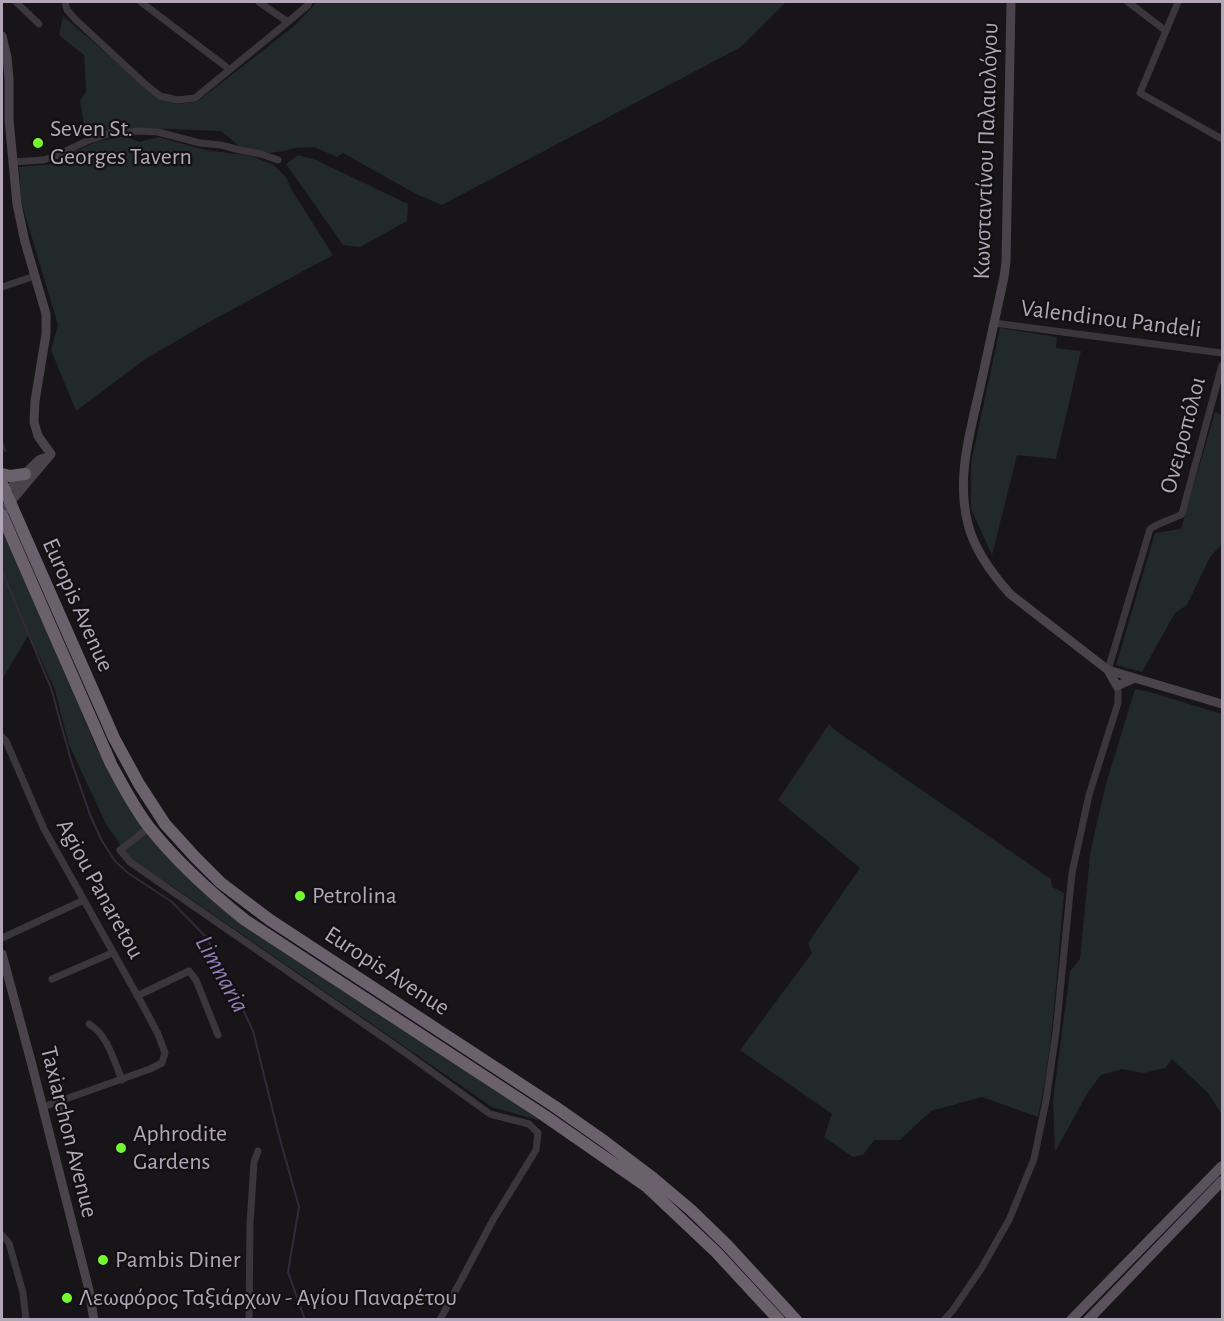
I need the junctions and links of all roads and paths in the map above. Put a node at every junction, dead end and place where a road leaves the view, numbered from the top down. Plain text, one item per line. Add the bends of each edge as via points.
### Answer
1 (16, 2) edge
2 (65, 2) edge
3 (141, 2) edge
4 (259, 2) edge
5 (309, 2) edge
6 (1011, 2) edge
7 (1128, 2) edge
8 (1178, 2) edge
9 (288, 22) junction
10 (39, 24) dead end
11 (1166, 31) junction
12 (2, 36) edge
13 (229, 69) junction
14 (5, 120) edge
15 (1222, 139) edge
16 (278, 160) dead end
17 (12, 162) junction
18 (35, 276) junction
19 (2, 287) edge
20 (994, 323) junction
21 (1222, 353) edge
22 (1222, 365) edge
23 (51, 454) junction
24 (2, 474) edge
25 (25, 474) junction
26 (4, 500) edge
27 (4, 530) edge
28 (1108, 670) junction
29 (1135, 678) junction
30 (1117, 686) junction
31 (1222, 704) edge
32 (2, 737) edge
33 (150, 827) junction
34 (84, 900) junction
35 (2, 938) edge
36 (112, 953) junction
37 (2, 954) edge
38 (52, 979) dead end
39 (137, 996) junction
40 (89, 1024) dead end
41 (218, 1035) dead end
42 (122, 1080) junction
43 (62, 1101) junction
44 (43, 1107) junction
45 (65, 1119) dead end
46 (258, 1151) dead end
47 (1222, 1166) edge
48 (1222, 1180) edge
49 (2, 1235) edge
50 (26, 1320) edge
51 (94, 1320) edge
52 (249, 1320) edge
53 (440, 1320) edge
54 (779, 1320) edge
55 (796, 1320) edge
56 (945, 1320) edge
57 (1071, 1320) edge
58 (1088, 1320) edge

1 - 10 street
2 - 13 street via 67,10 89,33 160,96 177,100 195,98
3 - 13 street
4 - 9 street
5 - 9 street
6 - 20 main road, Κωνσταντίνου Παλαιολόγου via 1007,239
7 - 11 street
8 - 11 street
9 - 13 street
11 - 15 street via 1140,93
12 - 14 main road via 9,78
14 - 17 main road
16 - 17 street via 158,132 133,131 103,135 43,160
17 - 18 main road via 20,221
18 - 19 street
18 - 23 main road via 47,322 34,422 38,436
20 - 21 street, Valendinou Pandeli
20 - 28 main road, Κωνσταντίνου Παλαιολόγου via 965,459 963,488 968,526 989,568 1010,594
22 - 28 street, Ονειροπόλοι via 1182,514 1150,529
23 - 25 main road
23 - 26 main road
24 - 25 highway
25 - 26 main road
26 - 27 highway, Europis Avenue
26 - 55 highway, Europis Avenue via 114,738 165,824 195,857 253,907 562,1112 653,1178 727,1245
27 - 33 highway, Europis Avenue via 111,764
28 - 29 main road
28 - 30 main road
29 - 30 main road
29 - 31 main road
30 - 56 street via 1118,703 1089,795 1072,873 1056,1032 1034,1160 1009,1220
32 - 34 street, Agiou Panaretou via 44,829
33 - 53 street via 120,850 130,862 490,1114 536,1129 536,1150 493,1220
33 - 54 highway, Europis Avenue via 209,890 245,920 646,1186 716,1252
34 - 35 street
34 - 36 street, Agiou Panaretou
36 - 38 street
36 - 39 street, Agiou Panaretou
37 - 44 main road, Taxiarchon Avenue
39 - 41 street via 189,971
39 - 42 street, Agiou Panaretou via 158,1034 164,1059
40 - 42 street via 102,1035
42 - 43 street
43 - 44 street
43 - 45 street
44 - 51 main road, Taxiarchon Avenue
46 - 52 street via 249,1224
47 - 57 main road
48 - 58 main road
49 - 50 street via 9,1243

